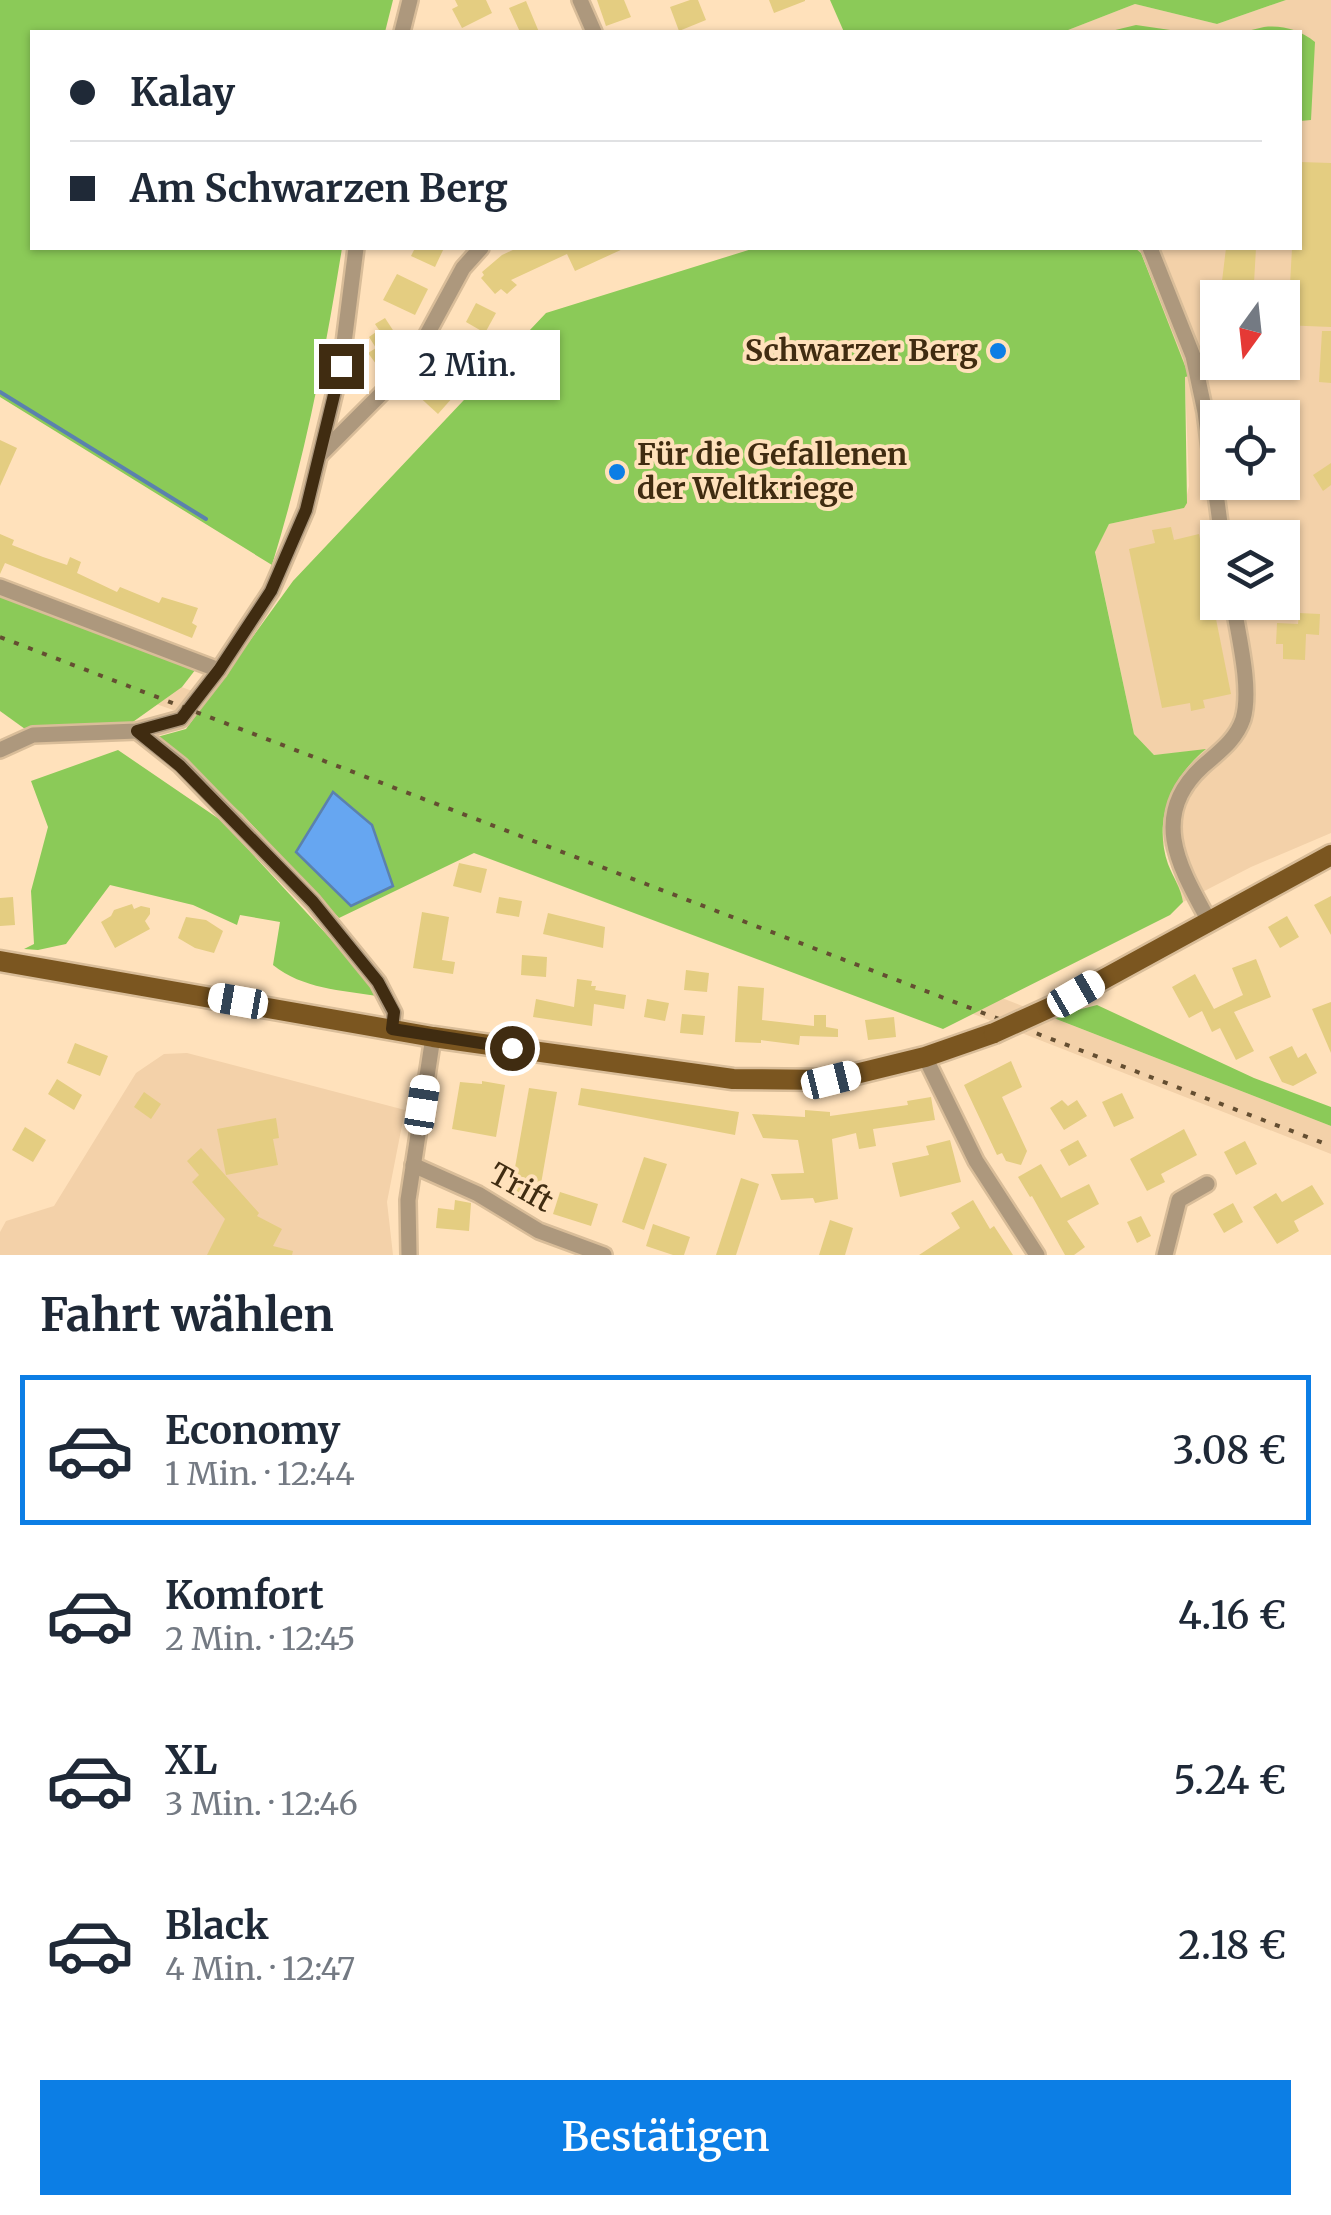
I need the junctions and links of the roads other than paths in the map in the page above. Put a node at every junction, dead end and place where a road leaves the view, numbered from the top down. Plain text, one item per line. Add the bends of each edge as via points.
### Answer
1 (410, 0) edge
2 (580, 0) edge
3 (402, 30) edge
4 (593, 30) edge
5 (356, 250) edge
6 (478, 250) edge
7 (1151, 250) edge
8 (317, 458) junction
9 (1220, 520) edge
10 (0, 587) edge
11 (1235, 620) edge
12 (219, 670) junction
13 (137, 731) junction
14 (0, 750) edge
15 (1331, 855) edge
16 (1209, 920) junction
17 (0, 961) edge
18 (393, 1021) junction
19 (432, 1037) junction
20 (925, 1057) junction
21 (413, 1164) junction
22 (1208, 1184) dead end
23 (409, 1255) edge
24 (604, 1255) edge
25 (1037, 1255) edge
26 (1165, 1255) edge

1 - 3 street
2 - 4 street
5 - 8 street via 341,366
6 - 8 street via 411,364
7 - 9 street via 1194,356
8 - 12 street via 306,510 271,591
10 - 12 street
11 - 16 street via 1243,717 1226,746 1187,783 1172,825 1180,868
12 - 13 street via 181,719
13 - 14 street via 33,735
13 - 18 street via 313,902 378,982
15 - 16 main road
16 - 20 main road, bridge via 1060,1004
17 - 18 main road
18 - 19 main road
19 - 20 main road via 733,1079 831,1080
19 - 21 street
20 - 25 street via 976,1161
21 - 23 street
21 - 24 street, Trift via 539,1230
22 - 26 street via 1178,1200

